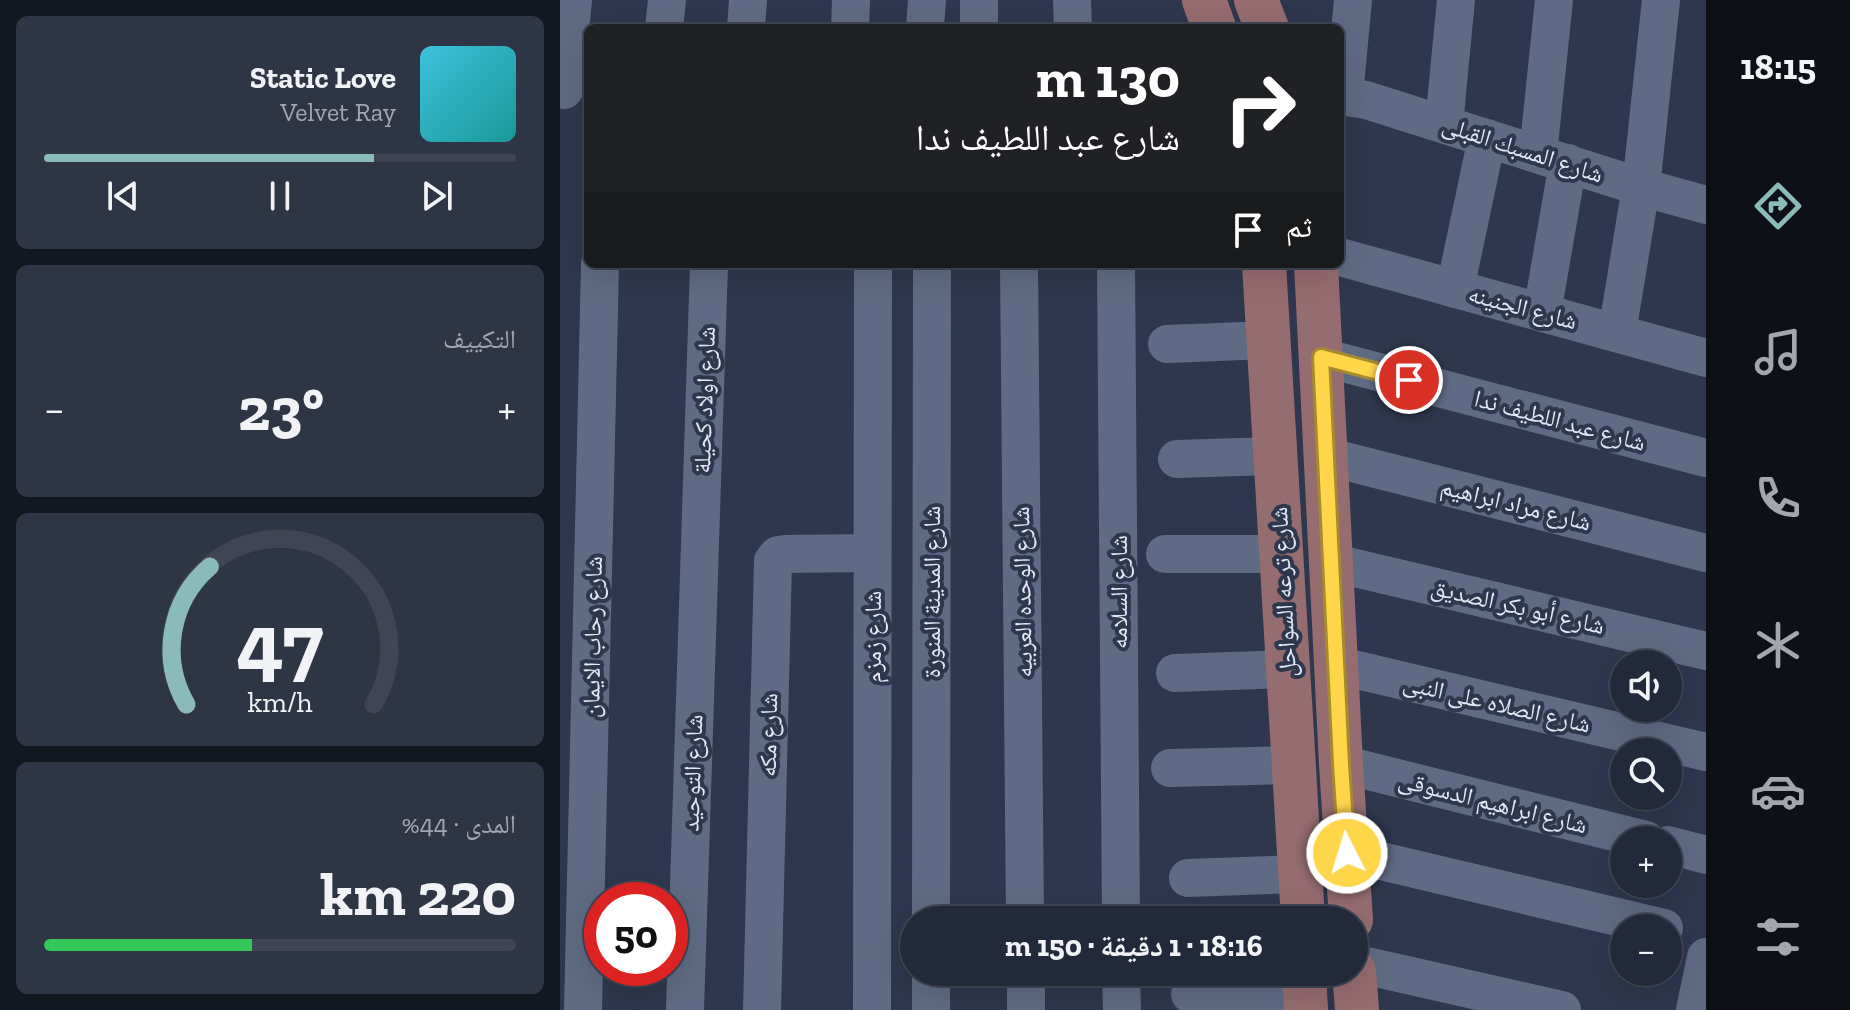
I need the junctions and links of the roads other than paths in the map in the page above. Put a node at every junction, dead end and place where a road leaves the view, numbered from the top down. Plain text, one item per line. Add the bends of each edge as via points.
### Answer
1 (573, 0) edge
2 (667, 0) edge
3 (748, 0) edge
4 (851, 0) edge
5 (927, 0) edge
6 (979, 0) edge
7 (1072, 0) edge
8 (1204, 0) edge
9 (1256, 0) edge
10 (1353, 0) edge
11 (1456, 0) edge
12 (1554, 0) edge
13 (1661, 0) edge
14 (664, 24) edge
15 (746, 24) edge
16 (850, 24) edge
17 (925, 24) edge
18 (979, 24) edge
19 (1073, 24) edge
20 (1213, 24) edge
21 (1265, 24) edge
22 (1344, 79) edge
23 (571, 91) edge
24 (1344, 96) edge
25 (1444, 124) junction
26 (1487, 138) junction
27 (1553, 158) junction
28 (1641, 187) junction
29 (1706, 205) edge
30 (1344, 258) edge
31 (600, 268) edge
32 (709, 268) edge
33 (873, 268) edge
34 (932, 268) edge
35 (1019, 268) edge
36 (1116, 268) edge
37 (1264, 268) edge
38 (1316, 268) edge
39 (1455, 289) junction
40 (1542, 313) junction
41 (1617, 333) junction
42 (1268, 340) junction
43 (1167, 344) dead end
44 (1321, 357) junction
45 (1706, 358) edge
46 (1275, 456) junction
47 (1325, 456) junction
48 (1706, 458) edge
49 (1177, 459) dead end
50 (700, 536) joint
51 (872, 553) junction
52 (1706, 553) edge
53 (1165, 554) dead end
54 (1281, 554) junction
55 (1330, 562) junction
56 (1335, 648) junction
57 (1706, 651) edge
58 (1286, 652) junction
59 (1175, 673) dead end
60 (1706, 752) edge
61 (1341, 764) junction
62 (1294, 765) junction
63 (1170, 768) dead end
64 (1610, 831) edge
65 (1682, 849) edge
66 (1347, 853) junction
67 (1706, 855) edge
68 (1188, 878) dead end
69 (1302, 897) edge
70 (931, 906) edge
71 (1025, 906) edge
72 (1121, 906) edge
73 (1342, 906) edge
74 (1351, 906) edge
75 (1610, 915) edge
76 (1682, 932) edge
77 (1706, 938) edge
78 (1706, 957) edge
79 (1368, 966) edge
80 (931, 986) edge
81 (1026, 986) edge
82 (1121, 986) edge
83 (1355, 986) edge
84 (1305, 992) edge
85 (1190, 994) dead end
86 (583, 1010) edge
87 (685, 1010) edge
88 (762, 1010) edge
89 (872, 1010) edge
90 (931, 1010) edge
91 (1026, 1010) edge
92 (1122, 1010) edge
93 (1357, 1010) edge
94 (1562, 1010) edge
95 (1695, 1010) edge

1 - 23 street
2 - 14 street
3 - 15 street
4 - 16 street
5 - 17 street
6 - 18 street
7 - 19 street
8 - 20 main road
9 - 21 main road
10 - 22 street
11 - 25 street
12 - 27 street
13 - 28 street
24 - 25 street, شارع المسبك القبلى
25 - 26 street, شارع المسبك القبلى
26 - 27 street, شارع المسبك القبلى
26 - 39 street
27 - 28 street, شارع المسبك القبلى
27 - 40 street
28 - 29 street, شارع المسبك القبلى
28 - 41 street
30 - 39 street, شارع الجنينه
31 - 86 street, شارع رحاب الايمان
32 - 50 street, شارع اولاد كحيلة
33 - 51 street, شارع زمزم
34 - 70 street, شارع المدينة المنورة
35 - 71 street, شارع الوحده العربيه
36 - 72 street, شارع السلامه
37 - 42 main road, شارع ترعه السواحل
38 - 44 main road, شارع ترعه السواحل
39 - 40 street, شارع الجنينه
40 - 41 street, شارع الجنينه
41 - 45 street, شارع الجنينه
42 - 43 street
42 - 46 main road, شارع ترعه السواحل
44 - 47 main road, شارع ترعه السواحل
44 - 48 street, شارع عبد اللطيف ندا
46 - 49 street
46 - 54 main road, شارع ترعه السواحل
47 - 52 street, شارع مراد ابراهيم
47 - 55 main road, شارع ترعه السواحل
50 - 87 street, شارع التوحيد
51 - 88 street, شارع مكه via 785,554 773,561
51 - 89 street, شارع زمزم
53 - 54 street
54 - 58 main road, شارع ترعه السواحل
55 - 56 main road, شارع ترعه السواحل
55 - 57 street, شارع أبو بكر الصديق
56 - 58 main road
56 - 60 street, شارع الصلاه على النبى
56 - 61 main road, شارع ترعه السواحل
58 - 59 street
58 - 62 main road, شارع ترعه السواحل
61 - 64 street, شارع ابراهيم الدسوقى
61 - 66 main road, شارع ترعه السواحل
62 - 63 street
62 - 69 main road, شارع ترعه السواحل
65 - 67 street
66 - 74 main road, شارع ترعه السواحل
66 - 75 street
68 - 69 street
69 - 73 main road
76 - 77 street
78 - 95 street
79 - 94 street
80 - 90 street
81 - 91 street
82 - 92 street
83 - 93 main road
84 - 85 street

